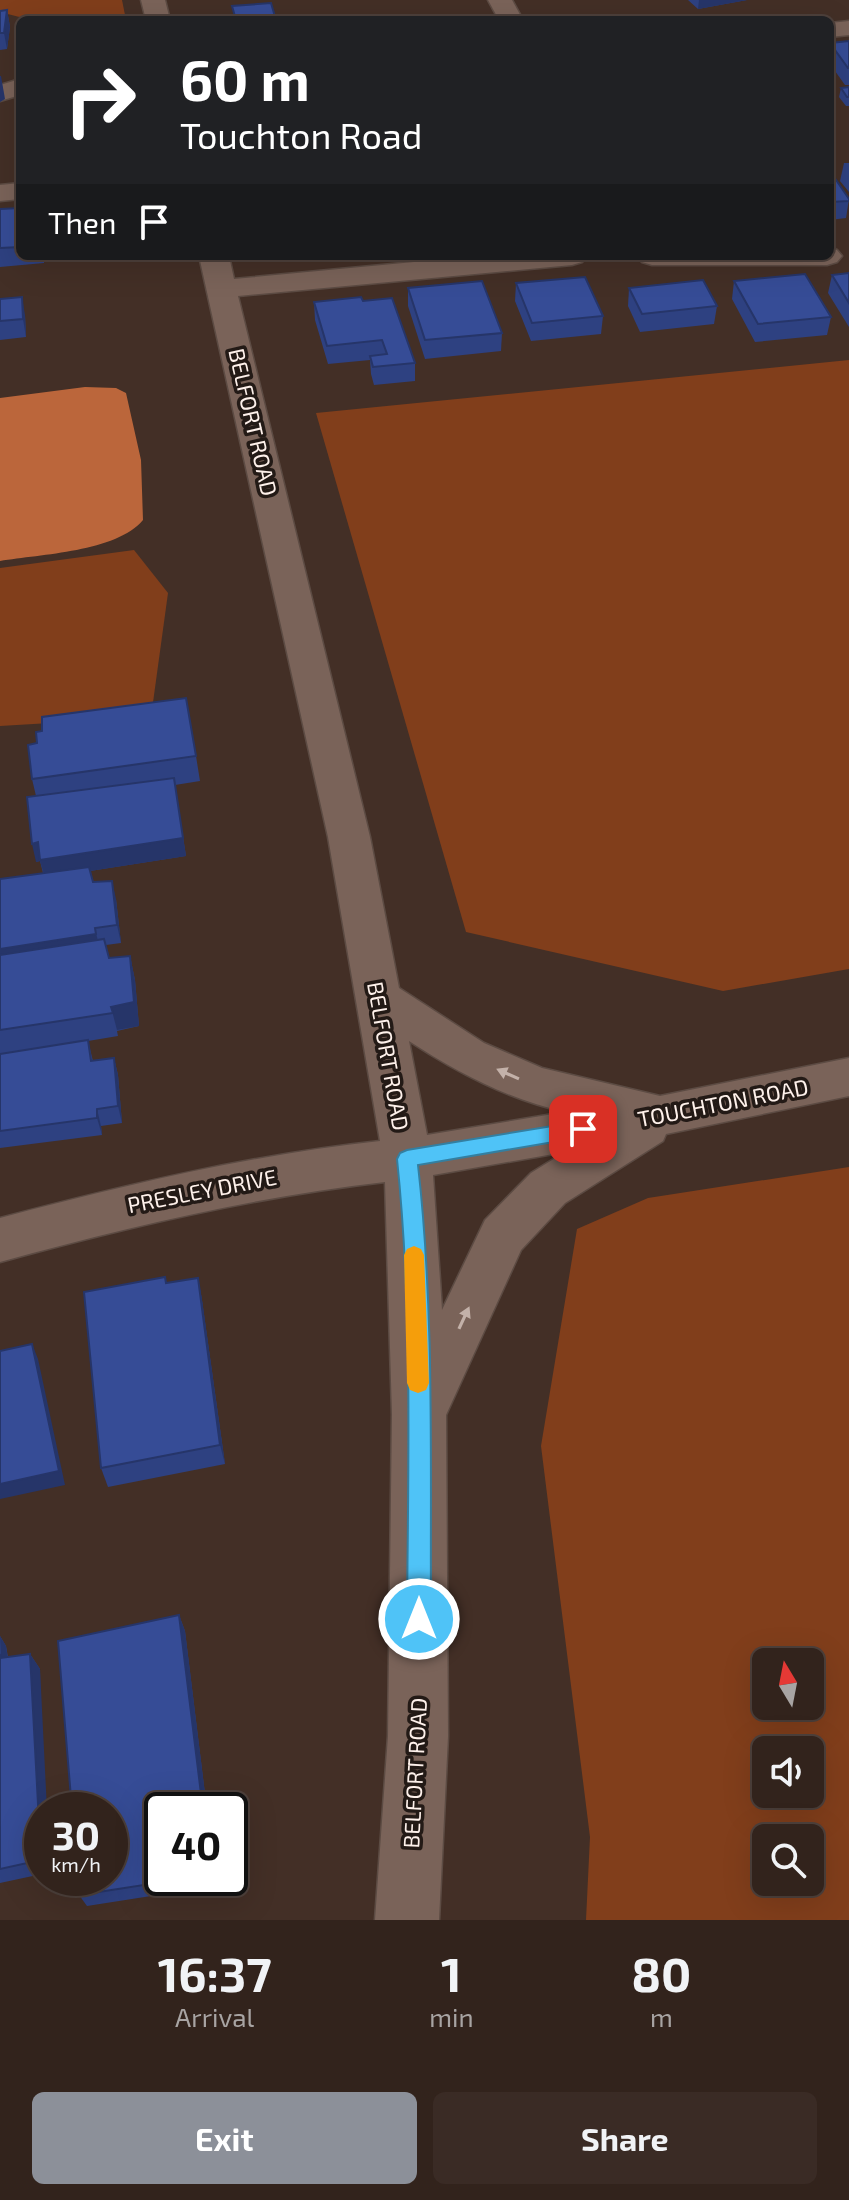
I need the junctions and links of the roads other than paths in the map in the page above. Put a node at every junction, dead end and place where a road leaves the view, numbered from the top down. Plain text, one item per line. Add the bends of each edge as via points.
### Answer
1 (841, 0) edge
2 (849, 10) edge
3 (489, 260) edge
4 (218, 273) edge
5 (378, 998) junction
6 (849, 1077) edge
7 (665, 1115) junction
8 (407, 1159) junction
9 (0, 1240) edge
10 (419, 1414) junction
11 (407, 1920) edge

1 - 2 street
3 - 4 street
4 - 5 street, BELFORT ROAD via 349,837
7 -> 5 street via 535,1086 468,1056
5 - 8 street, BELFORT ROAD
6 - 7 street, TOUCHTON ROAD
7 - 8 street, TOUCHTON ROAD
10 -> 7 street via 503,1235 548,1188
8 - 9 street, PRESLEY DRIVE via 298,1171 110,1210
8 - 10 street, BELFORT ROAD
10 - 11 street, BELFORT ROAD via 418,1736

